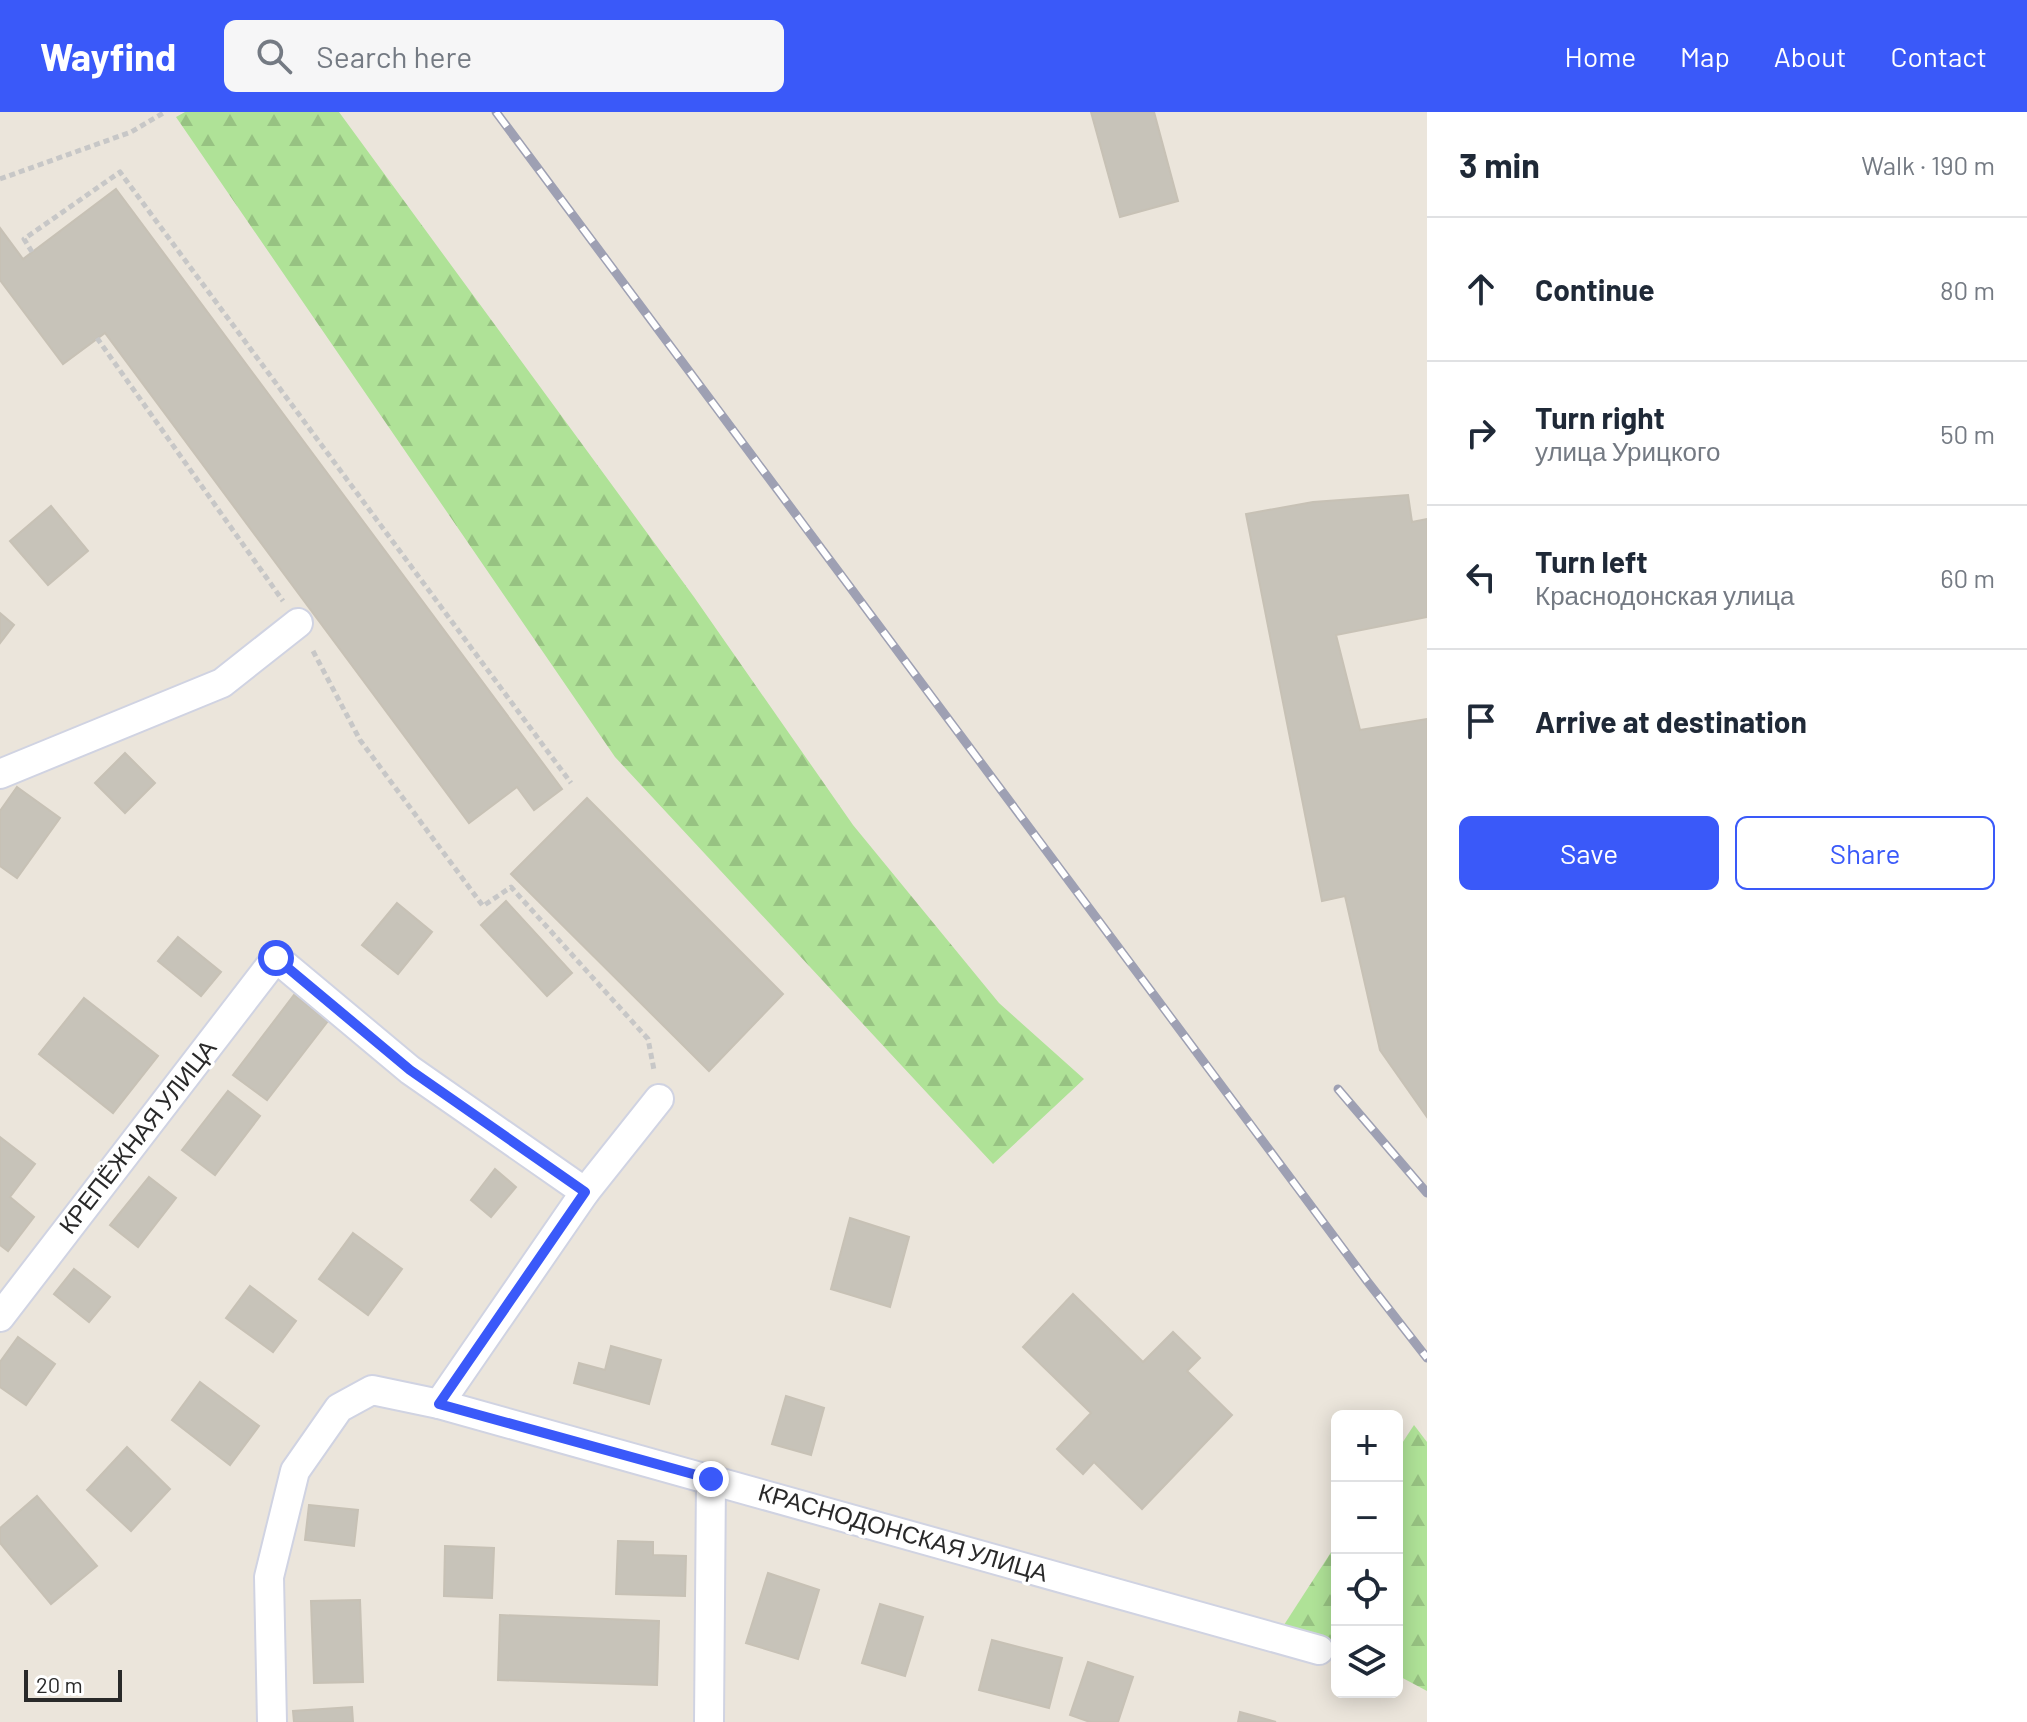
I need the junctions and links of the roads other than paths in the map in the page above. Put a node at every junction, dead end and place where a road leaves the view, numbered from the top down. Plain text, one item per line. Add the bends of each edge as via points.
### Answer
1 (298, 623) road end
2 (0, 774) edge
3 (659, 1099) road end
4 (585, 1192) junction
5 (0, 1317) edge
6 (439, 1404) junction
7 (711, 1479) junction
8 (1319, 1650) dead end
9 (272, 1722) edge
10 (709, 1722) edge

1 - 2 street via 222,683
3 - 4 street
4 - 5 street, КРЕПЁЖНАЯ УЛИЦА via 410,1070 276,958
4 - 6 street
6 - 7 street, КРАСНОДОНСКАЯ УЛИЦА
6 - 9 street, КРАСНОДОНСКАЯ УЛИЦА via 372,1390 339,1408 295,1471 269,1577
7 - 8 street, КРАСНОДОНСКАЯ УЛИЦА
7 - 10 street

